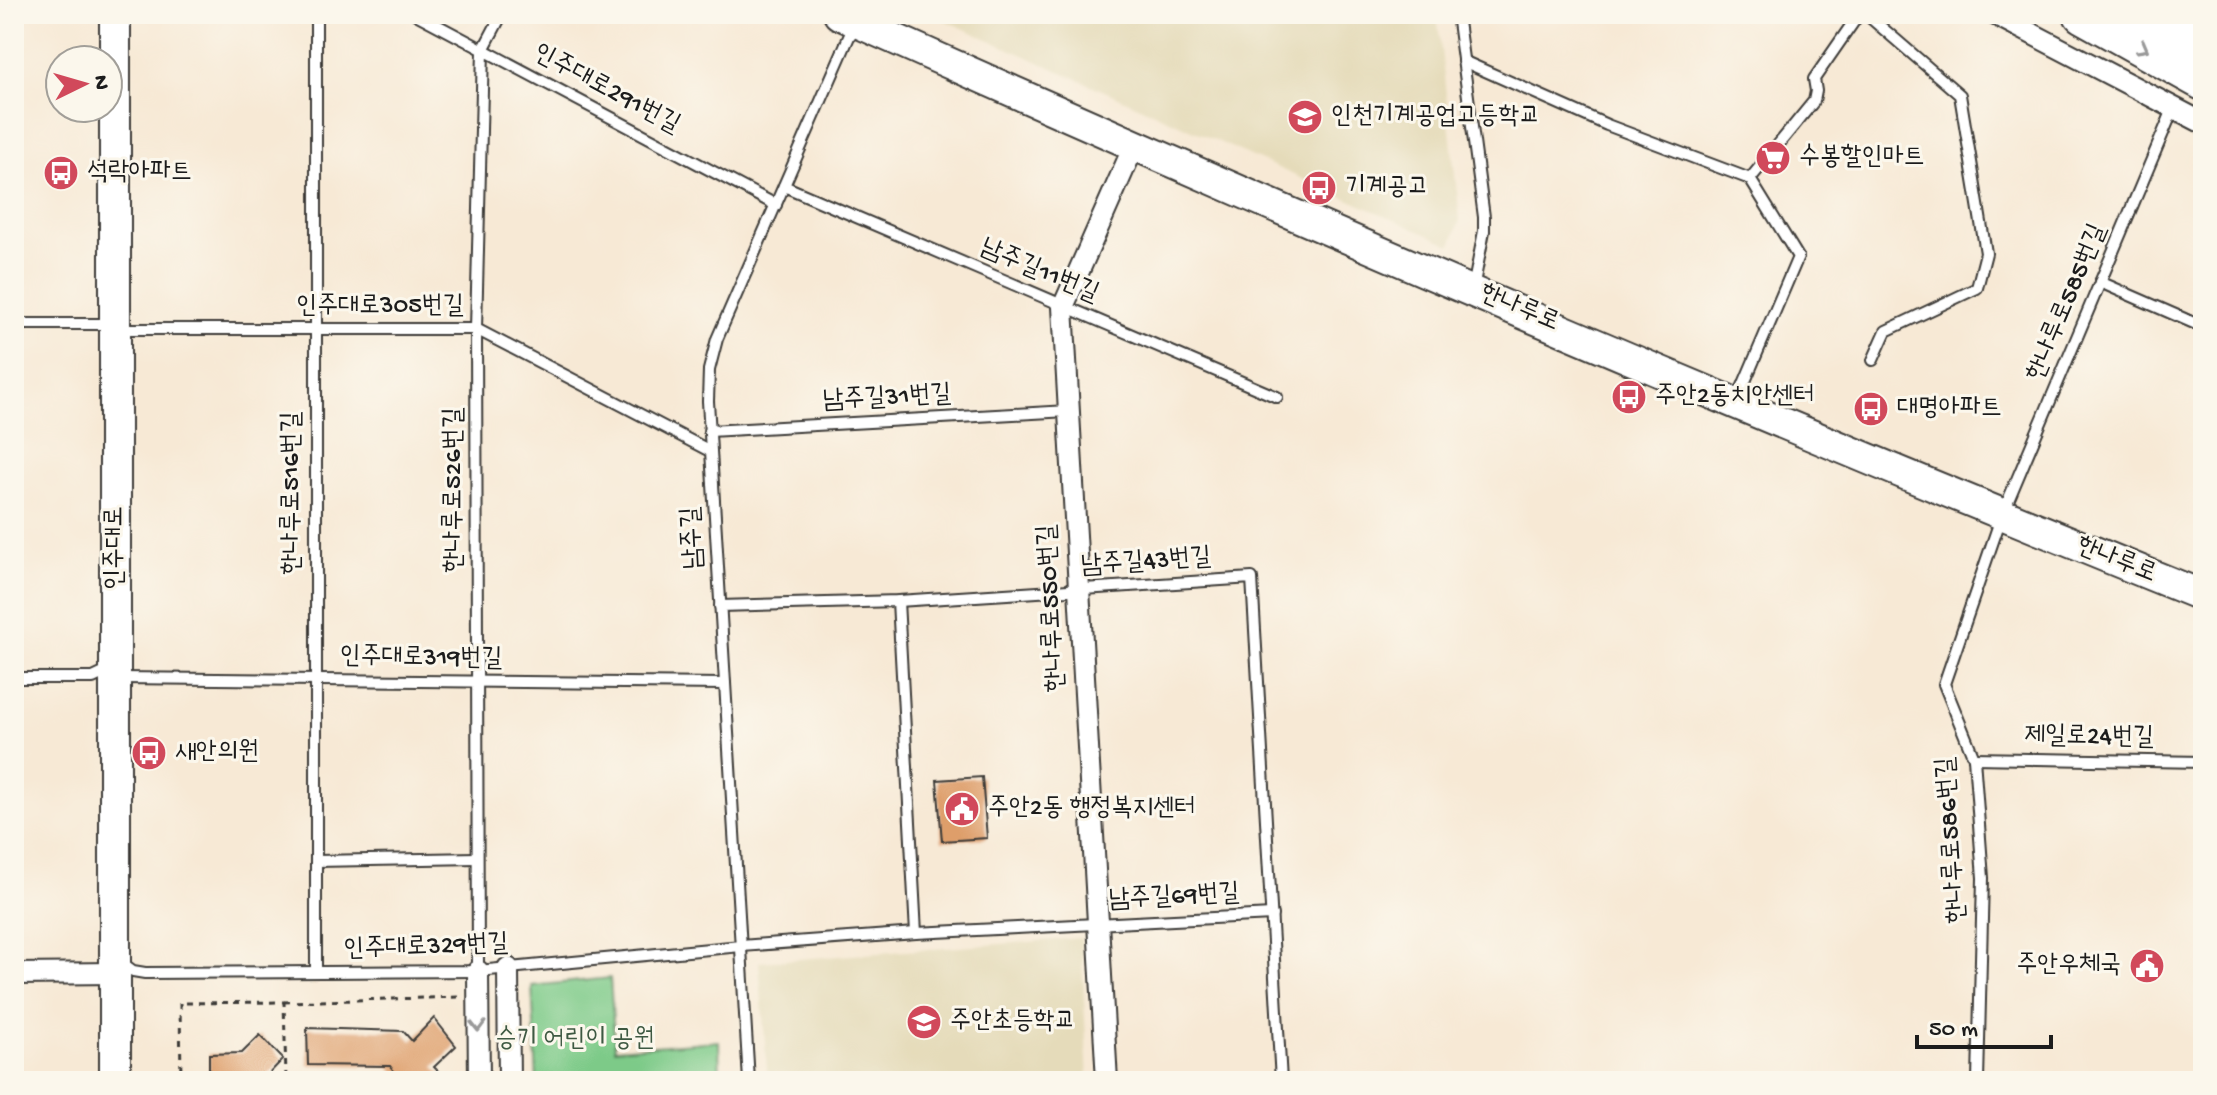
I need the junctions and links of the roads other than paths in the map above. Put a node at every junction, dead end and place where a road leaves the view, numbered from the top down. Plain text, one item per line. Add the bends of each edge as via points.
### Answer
1 (115, 14) edge
2 (316, 14) edge
3 (416, 14) edge
4 (502, 14) edge
5 (1457, 14) edge
6 (1859, 14) edge
7 (1866, 14) edge
8 (1994, 14) edge
9 (2083, 14) edge
10 (2148, 14) edge
11 (851, 17) edge
12 (2203, 45) edge
13 (483, 50) junction
14 (1463, 61) junction
15 (2203, 81) edge
16 (2174, 107) junction
17 (2203, 123) edge
18 (1134, 146) junction
19 (1750, 179) junction
20 (784, 186) junction
21 (776, 205) junction
22 (2100, 282) junction
23 (1473, 290) junction
24 (1063, 307) junction
25 (14, 324) edge
26 (116, 326) junction
27 (2203, 327) edge
28 (314, 329) junction
29 (476, 329) junction
30 (1873, 360) dead end
31 (1277, 397) dead end
32 (1736, 402) junction
33 (1068, 411) junction
34 (709, 431) junction
35 (710, 451) junction
36 (2002, 515) junction
37 (1252, 578) joint
38 (1078, 589) junction
39 (2203, 596) edge
40 (898, 601) junction
41 (720, 606) junction
42 (116, 671) junction
43 (14, 678) edge
44 (315, 680) junction
45 (477, 682) junction
46 (725, 684) junction
47 (1974, 758) junction
48 (2203, 762) edge
49 (477, 858) junction
50 (316, 861) junction
51 (1272, 915) junction
52 (1098, 924) junction
53 (916, 933) junction
54 (741, 946) junction
55 (116, 966) junction
56 (508, 968) junction
57 (478, 971) junction
58 (316, 972) junction
59 (14, 974) edge
60 (115, 1081) edge
61 (479, 1081) edge
62 (509, 1081) edge
63 (749, 1081) edge
64 (1107, 1081) edge
65 (1281, 1081) edge
66 (1978, 1081) edge

1 - 26 main road, 인주대로
2 - 28 lane, 한나루로516번길
3 - 13 lane, 인주대로291번길
4 - 13 lane, 한나루로526번길
5 - 14 lane
6 - 19 lane via 1814,79 1814,101
7 - 30 lane via 1960,95 1986,253 1977,288 1886,331
8 - 16 street
9 -> 15 highway
10 - 12 highway
11 - 18 main road, 한나루로
11 - 20 lane, 남주길
13 - 21 lane, 인주대로291번길
13 - 29 lane, 한나루로526번길
14 - 19 lane
14 - 23 lane via 1484,217
16 - 17 street
16 - 22 lane, 한나루로585번길
18 - 23 main road, 한나루로
18 - 24 street, 한나루로550번길
19 - 32 lane via 1798,257
20 - 21 lane, 남주길
20 - 24 lane, 남주길11번길
21 - 34 lane, 남주길 via 717,339 709,370
22 - 27 lane
22 - 36 lane, 한나루로585번길
23 - 32 main road, 한나루로
24 - 31 lane, 남주길11번길
24 - 33 street, 한나루로550번길
25 - 26 lane, 인주대로305번길
26 - 28 lane, 인주대로305번길
26 - 42 main road, 인주대로
28 - 29 lane, 인주대로305번길
28 - 44 lane, 한나루로516번길
29 - 35 lane, 인주대로305번길
29 - 45 lane, 한나루로526번길
32 - 36 main road, 한나루로
33 - 34 lane, 남주길31번길
33 - 38 street, 한나루로550번길
34 - 35 lane, 남주길
35 - 41 lane, 남주길
36 - 39 main road, 한나루로
36 - 47 lane, 한나루로586번길 via 1944,684
37 - 38 lane, 남주길43번길
37 - 51 lane, 남주길69번길
38 - 40 lane, 남주길43번길
38 - 52 street, 한나루로550번길
40 - 41 lane, 남주길43번길
40 - 53 lane
41 - 46 lane, 남주길
42 - 43 lane via 93,678
42 - 44 lane, 인주대로319번길
42 - 55 main road, 인주대로
44 - 45 lane, 인주대로319번길
44 - 50 lane, 한나루로516번길
45 - 46 lane, 인주대로319번길
45 - 49 lane, 한나루로526번길
46 - 54 lane, 남주길
47 - 48 lane, 제일로24번길
47 - 66 lane, 한나루로586번길 via 1983,878
49 - 50 lane
49 - 57 lane, 한나루로526번길
50 - 58 lane, 한나루로516번길
51 - 52 lane, 남주길69번길
51 - 65 lane
52 - 53 lane, 남주길69번길
52 - 64 street, 한나루로550번길
53 - 54 lane, 남주길69번길
54 - 56 lane, 인주대로329번길
54 - 63 lane, 남주길
55 - 58 lane, 인주대로329번길 via 145,973
55 - 59 street
55 - 60 main road, 인주대로
56 - 57 lane, 인주대로329번길
56 - 62 street
57 - 58 lane, 인주대로329번길
57 -> 61 street

